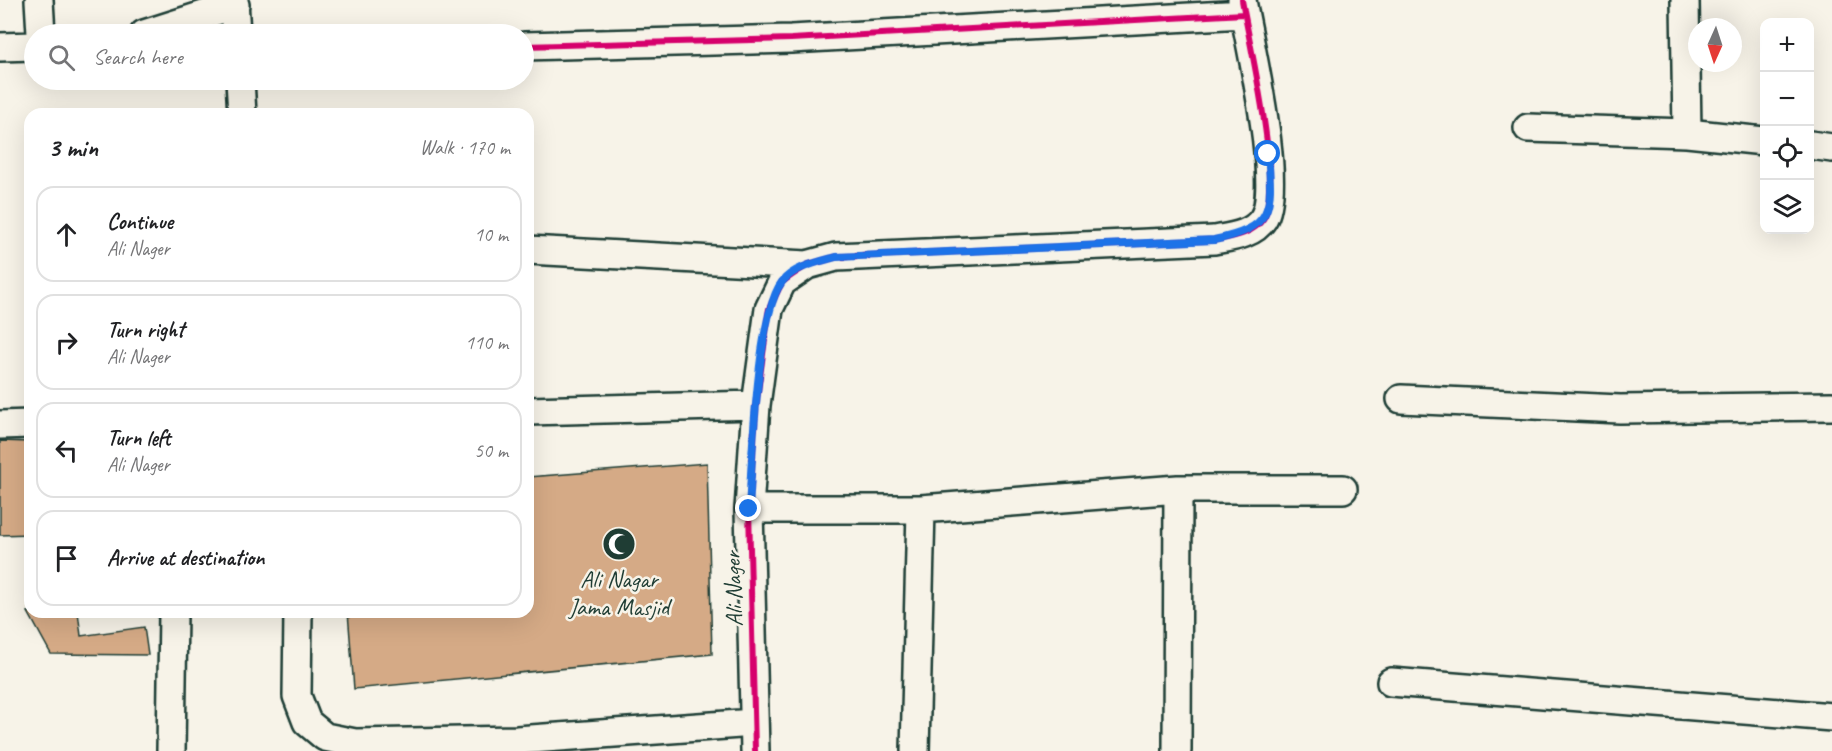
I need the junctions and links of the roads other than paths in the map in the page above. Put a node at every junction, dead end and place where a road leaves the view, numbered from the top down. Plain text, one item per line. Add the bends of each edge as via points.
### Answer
1 (39, 0) edge
2 (1685, 0) edge
3 (234, 2) edge
4 (1243, 7) edge
5 (40, 24) edge
6 (172, 24) edge
7 (237, 24) edge
8 (24, 46) edge
9 (534, 46) edge
10 (0, 47) edge
11 (241, 90) edge
12 (242, 108) edge
13 (1528, 128) dead end
14 (1687, 133) junction
15 (1760, 141) edge
16 (1814, 146) edge
17 (1832, 148) edge
18 (534, 250) edge
19 (807, 265) junction
20 (1401, 399) dead end
21 (756, 405) junction
22 (1832, 406) edge
23 (534, 411) edge
24 (0, 424) edge
25 (24, 424) edge
26 (1178, 489) junction
27 (1343, 489) dead end
28 (749, 509) junction
29 (921, 510) junction
30 (173, 618) edge
31 (298, 618) edge
32 (1391, 682) dead end
33 (1832, 717) edge
34 (754, 723) junction
35 (625, 742) edge
36 (413, 747) edge
37 (171, 751) edge
38 (755, 751) edge
39 (915, 751) edge
40 (1178, 751) edge

1 - 5 street
2 - 14 street
3 - 6 street
3 - 7 street
4 - 9 street via 802,38
4 - 19 street, Ali Nager via 1271,190 1263,219 1244,234 1214,240 836,257
8 - 10 street
11 - 12 street
13 - 14 street
14 - 15 street
16 - 17 street
18 - 19 street
19 - 21 street, Ali Nager via 782,282 770,309
20 - 22 street via 1620,409
21 - 23 street
21 - 28 street, Ali Nager
24 - 25 street
26 - 27 street
26 - 29 street
26 - 40 street
28 - 29 street
28 - 34 street, Ali Nager
29 - 39 street
30 - 37 street
31 - 36 street via 297,696 307,722 325,737
32 - 33 street
34 - 35 street
34 - 38 street, Ali Nager
35 - 36 street

